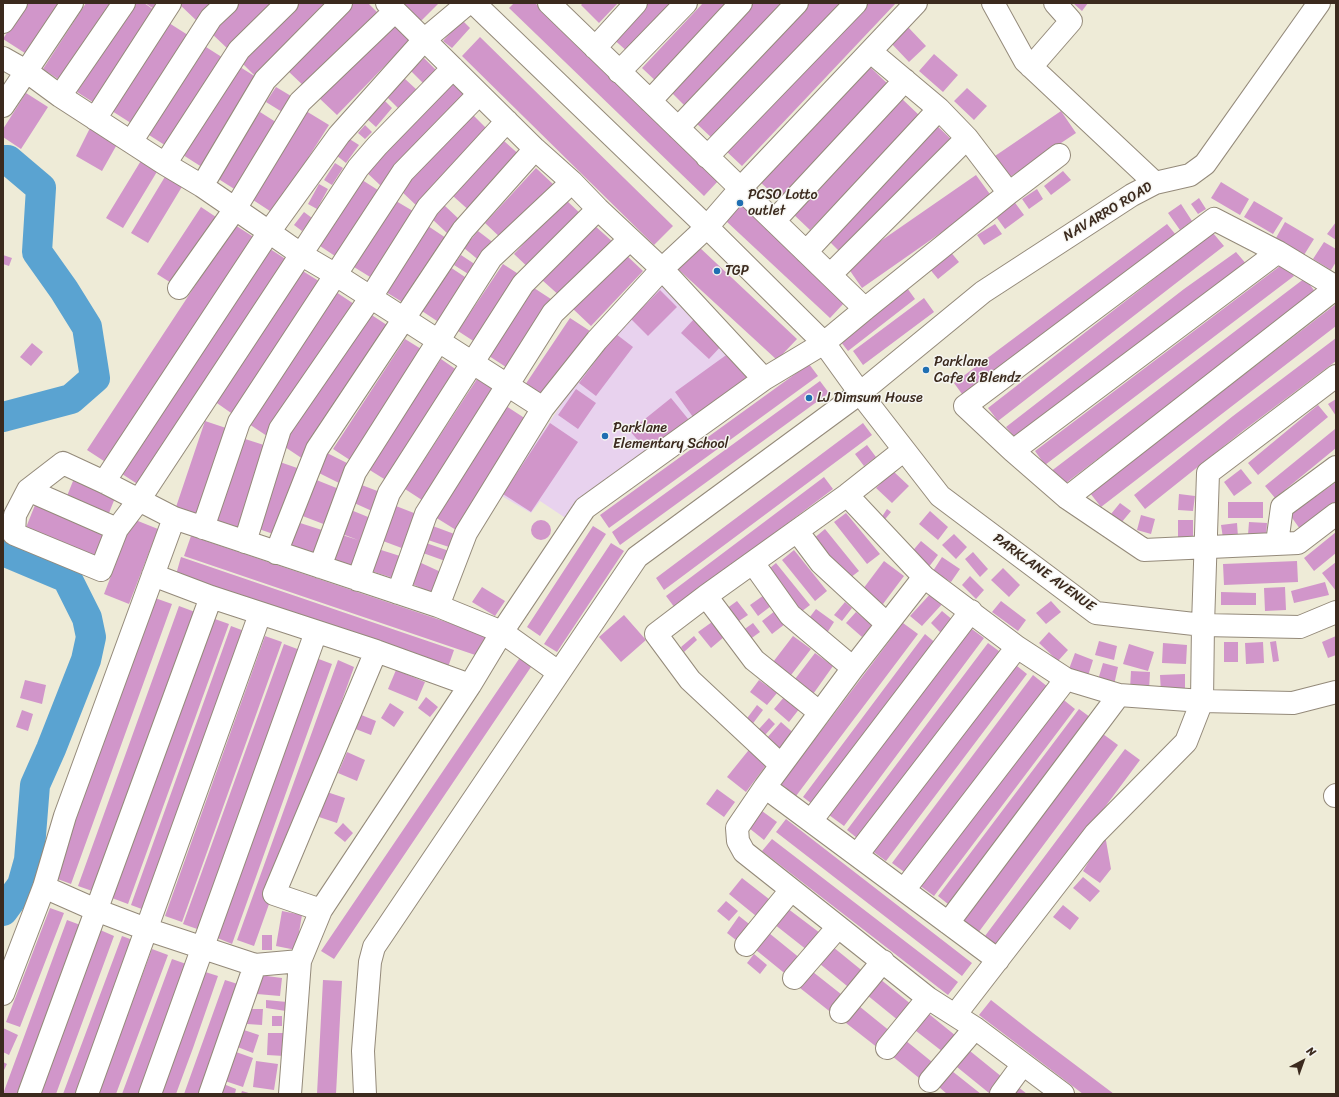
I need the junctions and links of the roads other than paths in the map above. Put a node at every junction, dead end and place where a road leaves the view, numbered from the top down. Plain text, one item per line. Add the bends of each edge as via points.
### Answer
1 (16, 3) edge
2 (72, 3) edge
3 (124, 3) edge
4 (170, 3) edge
5 (227, 3) edge
6 (287, 3) edge
7 (341, 3) edge
8 (468, 3) edge
9 (474, 3) edge
10 (636, 3) edge
11 (686, 3) edge
12 (741, 3) edge
13 (797, 3) edge
14 (856, 3) edge
15 (916, 3) edge
16 (993, 3) edge
17 (1056, 3) edge
18 (1319, 3) edge
19 (391, 7) edge
20 (559, 7) edge
21 (3, 22) edge
22 (424, 40) junction
23 (595, 48) junction
24 (871, 52) junction
25 (3, 58) edge
26 (1031, 67) junction
27 (453, 68) junction
28 (26, 71) junction
29 (619, 72) junction
30 (905, 80) junction
31 (479, 94) junction
32 (60, 96) junction
33 (650, 101) junction
34 (3, 106) edge
35 (939, 108) junction
36 (94, 119) junction
37 (507, 121) junction
38 (678, 128) junction
39 (968, 138) junction
40 (131, 142) junction
41 (535, 149) junction
42 (1059, 155) dead end
43 (707, 156) junction
44 (165, 164) junction
45 (572, 182) junction
46 (1155, 183) junction
47 (202, 186) junction
48 (740, 188) junction
49 (1009, 193) junction
50 (235, 209) junction
51 (598, 209) junction
52 (774, 220) junction
53 (707, 227) junction
54 (269, 232) junction
55 (629, 240) junction
56 (806, 252) junction
57 (1278, 252) junction
58 (302, 255) junction
59 (662, 269) junction
60 (336, 275) junction
61 (830, 275) junction
62 (180, 288) dead end
63 (1336, 288) edge
64 (370, 297) junction
65 (865, 309) junction
66 (404, 319) junction
67 (438, 340) junction
68 (824, 343) junction
69 (473, 363) junction
70 (1336, 376) edge
71 (764, 379) junction
72 (507, 385) junction
73 (860, 393) junction
74 (543, 408) junction
75 (904, 450) junction
76 (1013, 451) junction
77 (1336, 467) edge
78 (104, 482) junction
79 (28, 490) junction
80 (847, 495) junction
81 (1067, 498) junction
82 (139, 500) junction
83 (1336, 514) edge
84 (174, 518) junction
85 (117, 528) junction
86 (203, 528) junction
87 (797, 531) junction
88 (245, 542) junction
89 (1277, 543) junction
90 (1206, 547) junction
91 (276, 553) junction
92 (753, 563) junction
93 (320, 567) junction
94 (153, 575) junction
95 (924, 577) junction
96 (358, 580) junction
97 (398, 593) junction
98 (706, 596) junction
99 (211, 597) junction
100 (438, 606) junction
101 (971, 611) junction
102 (1336, 612) edge
103 (260, 614) junction
104 (887, 624) junction
105 (1203, 625) junction
106 (316, 632) junction
107 (502, 632) junction
108 (1017, 647) junction
109 (376, 651) junction
110 (852, 668) junction
111 (558, 672) junction
112 (1066, 679) junction
113 (470, 685) junction
114 (1336, 692) edge
115 (1119, 695) junction
116 (1202, 701) junction
117 (819, 712) junction
118 (781, 765) junction
119 (765, 787) junction
120 (811, 821) junction
121 (857, 855) junction
122 (44, 887) junction
123 (791, 890) junction
124 (904, 890) junction
125 (96, 910) junction
126 (321, 910) junction
127 (948, 923) junction
128 (838, 927) junction
129 (146, 929) junction
130 (746, 945) dead end
131 (202, 949) junction
132 (998, 960) junction
133 (300, 961) junction
134 (883, 961) junction
135 (255, 965) junction
136 (794, 978) dead end
137 (3, 994) edge
138 (928, 998) junction
139 (841, 1012) dead end
140 (955, 1015) junction
141 (975, 1028) junction
142 (887, 1048) dead end
143 (1023, 1064) junction
144 (930, 1081) dead end
145 (29, 1094) edge
146 (87, 1094) edge
147 (150, 1094) edge
148 (210, 1094) edge
149 (290, 1094) edge
150 (365, 1094) edge
151 (1001, 1094) edge
152 (1063, 1094) edge

1 - 21 street
2 - 28 street
3 - 32 street
4 - 36 street
5 - 40 street via 211,18
6 - 44 street via 239,50
7 - 47 street via 265,80
8 - 22 street
9 - 53 street, PARKLANE AVENUE
10 - 23 street
11 - 29 street
12 - 33 street
13 - 38 street
14 - 43 street
15 - 24 street
16 - 26 street via 1025,61
17 - 26 street via 1071,21
18 - 46 street, NAVARRO ROAD via 1205,164 1190,175
19 - 22 street
19 - 50 street via 300,102
20 - 23 street
22 - 27 street
22 - 54 street via 338,135
23 - 29 street
24 - 30 street
24 - 48 street
25 - 28 street
26 - 46 street
27 - 31 street
27 - 58 street via 358,168
28 - 32 street
28 - 34 street
29 - 33 street
30 - 35 street
30 - 52 street
31 - 37 street
31 - 60 street via 403,172
32 - 36 street
33 - 38 street
35 - 39 street
35 - 56 street
36 - 40 street
37 - 41 street
37 - 64 street via 428,207
38 - 43 street
39 - 49 street
39 - 61 street
40 - 44 street
41 - 45 street
41 - 66 street via 463,230
42 - 49 street
43 - 48 street
44 - 47 street
45 - 51 street
45 - 67 street via 491,258
46 - 73 street, NAVARRO ROAD via 1132,195 983,292
47 - 50 street
48 - 52 street
48 - 53 street
49 - 65 street
50 - 54 street
50 - 62 street
51 - 55 street
51 - 69 street via 523,284
52 - 56 street
53 - 59 street
53 - 68 street, PARKLANE AVENUE
54 - 58 street
54 - 78 street
55 - 59 street
55 - 72 street via 554,313
56 - 61 street
57 - 63 street
57 - 76 street
57 - 76 street via 1214,219 965,406
58 - 60 street
58 - 82 street
59 - 71 street
59 - 74 street via 597,340
60 - 64 street
60 - 86 street via 238,422
61 - 65 street
63 - 81 street
64 - 66 street
64 - 88 street via 280,429
65 - 68 street
66 - 67 street
66 - 91 street via 317,449
67 - 69 street
67 - 93 street via 356,472
68 - 71 street
68 - 73 street, PARKLANE AVENUE
69 - 72 street
69 - 96 street via 389,493
70 - 90 street via 1208,473
71 - 107 street via 585,508
72 - 74 street
72 - 97 street via 426,514
73 - 75 street, PARKLANE AVENUE
73 - 111 street, NAVARRO ROAD via 637,557
74 - 100 street via 466,533
75 - 80 street
75 - 105 street, PARKLANE AVENUE via 940,496 1096,612
76 - 81 street
77 - 89 street via 1282,507
78 - 79 street via 63,463
78 - 82 street
79 - 85 street
79 - 85 street via 14,515 14,534 101,570
80 - 87 street
80 - 95 street
81 - 90 street via 1144,550
82 - 84 street
82 - 85 street
83 - 89 street via 1298,543
84 - 86 street
84 - 94 street
86 - 88 street
87 - 92 street
87 - 104 street via 821,563
88 - 91 street
89 - 90 street
90 - 105 street
91 - 93 street
92 - 98 street
92 - 110 street via 790,615
93 - 96 street
94 - 99 street
94 - 122 street via 65,816
95 - 101 street
95 - 104 street
96 - 97 street
97 - 100 street
98 - 117 street via 754,660
98 - 118 street via 656,634 690,680
99 - 103 street
99 - 125 street
100 - 107 street
101 - 108 street
101 - 120 street
102 - 105 street, PARKLANE AVENUE via 1300,627
103 - 106 street
103 - 129 street
104 - 110 street
105 - 116 street
106 - 109 street
106 - 131 street
107 - 111 street
107 - 113 street
108 - 112 street
108 - 121 street
109 - 113 street
109 - 126 street via 274,894
110 - 117 street
111 - 150 street, NAVARRO ROAD via 374,946 370,962 363,1051
112 - 115 street
112 - 124 street
113 - 126 street
114 - 116 street via 1293,703
115 - 116 street
115 - 127 street
116 - 132 street via 1186,742 1095,834
117 - 118 street
118 - 119 street
119 - 120 street
119 - 123 street via 737,828 738,841 744,852
120 - 121 street
121 - 124 street
122 - 125 street
122 - 137 street
123 - 128 street
123 - 130 street
124 - 127 street
125 - 129 street
125 - 145 street
126 - 133 street
127 - 132 street
128 - 134 street
128 - 136 street
129 - 131 street
129 - 146 street
131 - 135 street
131 - 147 street
132 - 140 street
133 - 135 street
133 - 149 street
134 - 138 street
134 - 139 street
135 - 148 street
138 - 140 street
138 - 142 street
140 - 141 street
141 - 143 street
141 - 144 street
143 - 151 street
143 - 152 street

